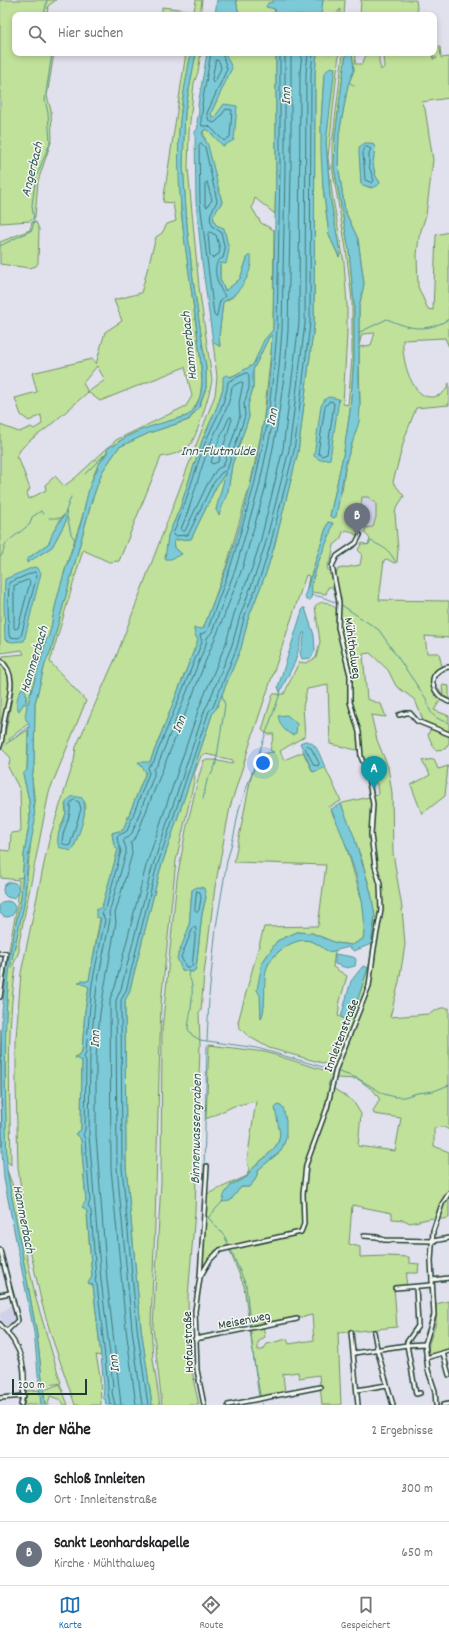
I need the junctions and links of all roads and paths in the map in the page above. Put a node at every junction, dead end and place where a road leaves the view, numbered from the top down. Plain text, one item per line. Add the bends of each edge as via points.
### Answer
1 (360, 535) dead end
2 (0, 660) edge
3 (449, 667) edge
4 (449, 702) edge
5 (399, 716) dead end
6 (357, 727) joint
7 (449, 734) edge
8 (0, 746) edge
9 (0, 952) edge
10 (0, 997) edge
11 (207, 1166) dead end
12 (449, 1193) edge
13 (364, 1236) dead end
14 (449, 1238) edge
15 (433, 1241) junction
16 (0, 1250) edge
17 (1, 1260) edge
18 (200, 1278) junction
19 (449, 1278) edge
20 (432, 1280) junction
21 (432, 1286) junction
22 (416, 1287) junction
23 (395, 1288) dead end
24 (10, 1293) junction
25 (0, 1295) edge
26 (297, 1319) dead end
27 (0, 1324) edge
28 (7, 1330) junction
29 (351, 1332) dead end
30 (374, 1332) dead end
31 (195, 1339) junction
32 (425, 1344) junction
33 (407, 1345) junction
34 (377, 1349) junction
35 (449, 1351) edge
36 (354, 1353) junction
37 (444, 1353) junction
38 (426, 1358) junction
39 (449, 1375) edge
40 (387, 1385) junction
41 (320, 1387) dead end
42 (357, 1390) junction
43 (420, 1393) dead end
44 (24, 1396) junction
45 (0, 1398) edge
46 (449, 1404) edge
47 (21, 1405) edge
48 (204, 1405) edge
49 (228, 1405) edge
50 (358, 1405) edge
51 (393, 1405) edge
52 (436, 1405) edge
53 (443, 1405) edge

1 - 6 street, Mühlthalweg via 356,543 339,554 333,562 339,603 338,627 350,675 350,702
2 - 8 street via 7,666 11,682
3 - 4 street via 438,670 432,681 441,699
5 - 7 street via 410,714 417,721
6 - 18 street, Innleitenstraße via 361,757 367,772 373,804 371,835 380,884 381,910 370,986 336,1069 327,1108 306,1165 303,1194 304,1224 301,1232 220,1250 210,1260
9 - 10 street via 6,953
11 - 18 street, Hofaustraße
12 - 15 street via 436,1221
13 - 15 street via 384,1240
14 - 15 street
15 - 20 street
16 - 17 street
17 - 24 street
18 - 31 street, Hofaustraße via 195,1311
19 - 20 street
20 - 21 street
21 - 22 street
21 - 32 street via 434,1315
22 - 23 street
22 - 33 street via 418,1326
24 - 25 street
24 - 28 street via 18,1320
26 - 31 street, Meisenweg
27 - 28 street
28 - 44 street via 16,1344 22,1361 25,1378
29 - 36 street
30 - 34 street
31 - 48 street, Hofaustraße via 197,1370
32 - 33 street
32 - 38 street
33 - 34 street
33 - 43 street via 416,1394
34 - 36 street
34 - 40 street
35 - 37 street
36 - 42 street
37 - 38 street
37 - 39 street
38 - 52 street
40 - 42 street
40 - 51 street
41 - 49 street
42 - 50 street
44 - 45 street
44 - 47 street
46 - 53 street

